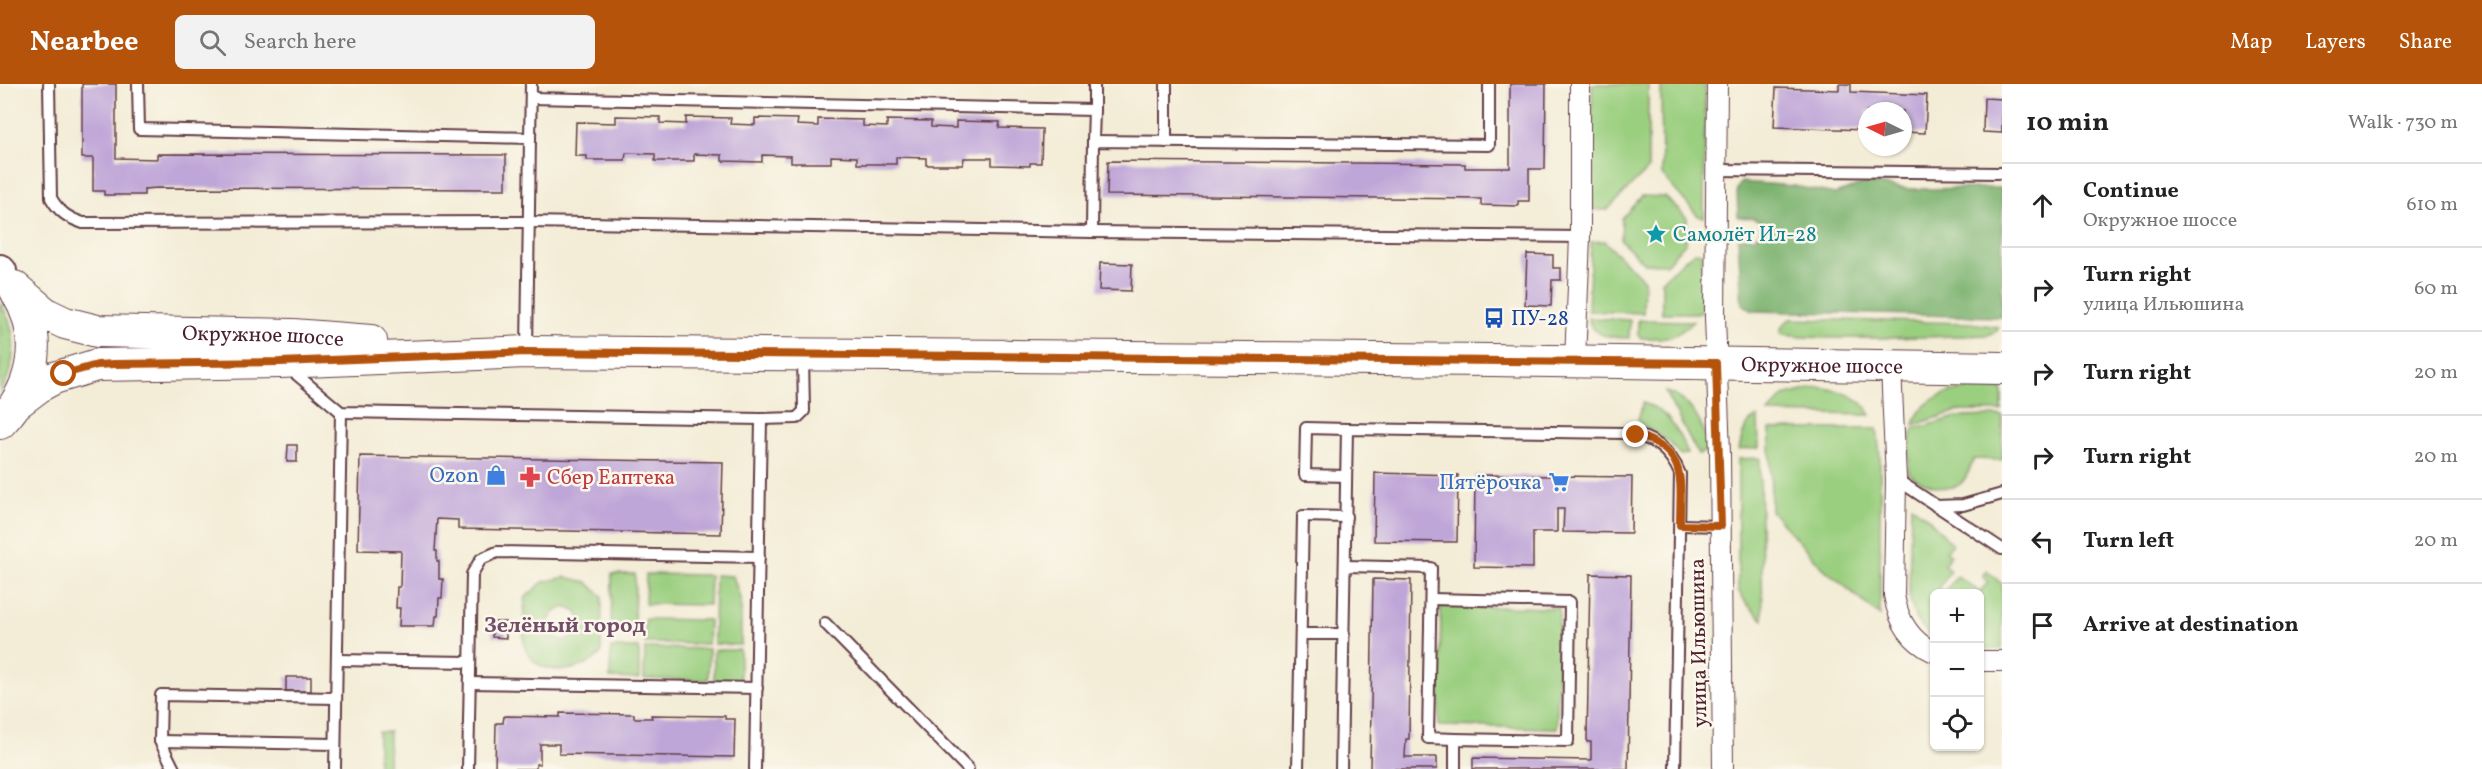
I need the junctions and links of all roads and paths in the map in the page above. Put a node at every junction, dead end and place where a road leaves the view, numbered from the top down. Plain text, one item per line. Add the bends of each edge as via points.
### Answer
1 (49, 84) edge
2 (138, 84) edge
3 (531, 84) edge
4 (1094, 84) edge
5 (1166, 84) edge
6 (1489, 84) edge
7 (1580, 84) edge
8 (1717, 84) edge
9 (531, 98) junction
10 (1094, 110) junction
11 (530, 138) junction
12 (1093, 141) junction
13 (1166, 142) junction
14 (1716, 170) junction
15 (2002, 173) edge
16 (529, 222) junction
17 (1092, 232) junction
18 (1580, 237) junction
19 (4, 274) edge
20 (527, 352) junction
21 (803, 355) junction
22 (1575, 361) junction
23 (280, 362) junction
24 (1716, 363) junction
25 (1891, 367) junction
26 (2002, 368) edge
27 (341, 412) junction
28 (9, 413) edge
29 (761, 419) junction
30 (1347, 429) junction
31 (1346, 476) junction
32 (1896, 479) junction
33 (2002, 494) edge
34 (1936, 506) junction
35 (1346, 517) junction
36 (1680, 525) junction
37 (1721, 526) junction
38 (2002, 549) edge
39 (759, 557) junction
40 (1345, 566) junction
41 (1431, 599) junction
42 (825, 623) dead end
43 (1301, 634) junction
44 (1344, 634) junction
45 (1930, 649) edge
46 (337, 660) junction
47 (1984, 661) edge
48 (2002, 661) edge
49 (470, 662) junction
50 (470, 683) junction
51 (757, 688) junction
52 (336, 698) junction
53 (1455, 739) junction
54 (160, 741) junction
55 (335, 744) junction
56 (174, 769) edge
57 (335, 769) edge
58 (468, 769) edge
59 (755, 769) edge
60 (968, 769) edge
61 (1298, 769) edge
62 (1341, 769) edge
63 (1455, 769) edge
64 (1675, 769) edge
65 (1723, 769) edge

1 - 16 lane via 51,198 57,210 83,224
2 - 11 lane via 139,129
3 - 9 lane
4 - 10 lane
5 - 13 lane
6 - 13 lane via 1489,145
7 - 18 street
8 - 14 street, улица Ильюшина
9 - 10 lane
9 - 11 lane
10 - 12 lane
11 - 16 lane
12 - 13 lane
12 - 17 lane
14 - 15 lane
14 - 24 street, улица Ильюшина
16 - 17 lane
16 - 20 lane
17 - 18 lane
18 - 22 street
19 - 20 main road, Окружное шоссе via 46,314 97,331 293,335
19 - 28 main road via 29,318 34,349 30,375
20 - 21 main road, Окружное шоссе
20 - 23 main road, Окружное шоссе
21 - 22 main road, Окружное шоссе
21 - 29 lane via 804,411 797,418
22 - 24 main road, Окружное шоссе
23 - 27 lane
23 - 28 main road, Окружное шоссе via 97,365 41,385
24 - 25 main road, Окружное шоссе
24 - 37 street, улица Ильюшина
25 - 26 main road, Окружное шоссе
25 - 32 street
27 - 29 lane
27 - 46 lane
29 - 39 lane
30 - 31 lane
30 - 31 lane via 1306,428 1305,475
30 - 36 lane via 1636,435 1657,444 1677,465
31 - 35 lane
32 - 34 lane
32 - 45 street via 1897,612 1904,626
33 - 34 lane via 1963,505
34 - 38 lane
35 - 40 lane
35 - 43 lane via 1303,516
36 - 37 lane
36 - 64 lane
37 - 65 street, улица Ильюшина
39 - 49 lane via 491,553 481,559 472,574
39 - 51 lane
40 - 41 lane via 1431,568
40 - 44 lane
41 - 53 lane via 1428,738
41 - 53 lane via 1570,602 1568,741
42 - 60 lane
43 - 44 lane
43 - 61 lane
44 - 62 lane
46 - 49 lane
46 - 52 lane
47 - 48 street
49 - 50 lane
50 - 51 lane
50 - 58 lane
51 - 59 lane
52 - 54 lane via 161,694
52 - 55 lane
53 - 63 lane
54 - 55 lane
54 - 56 lane
55 - 57 lane

